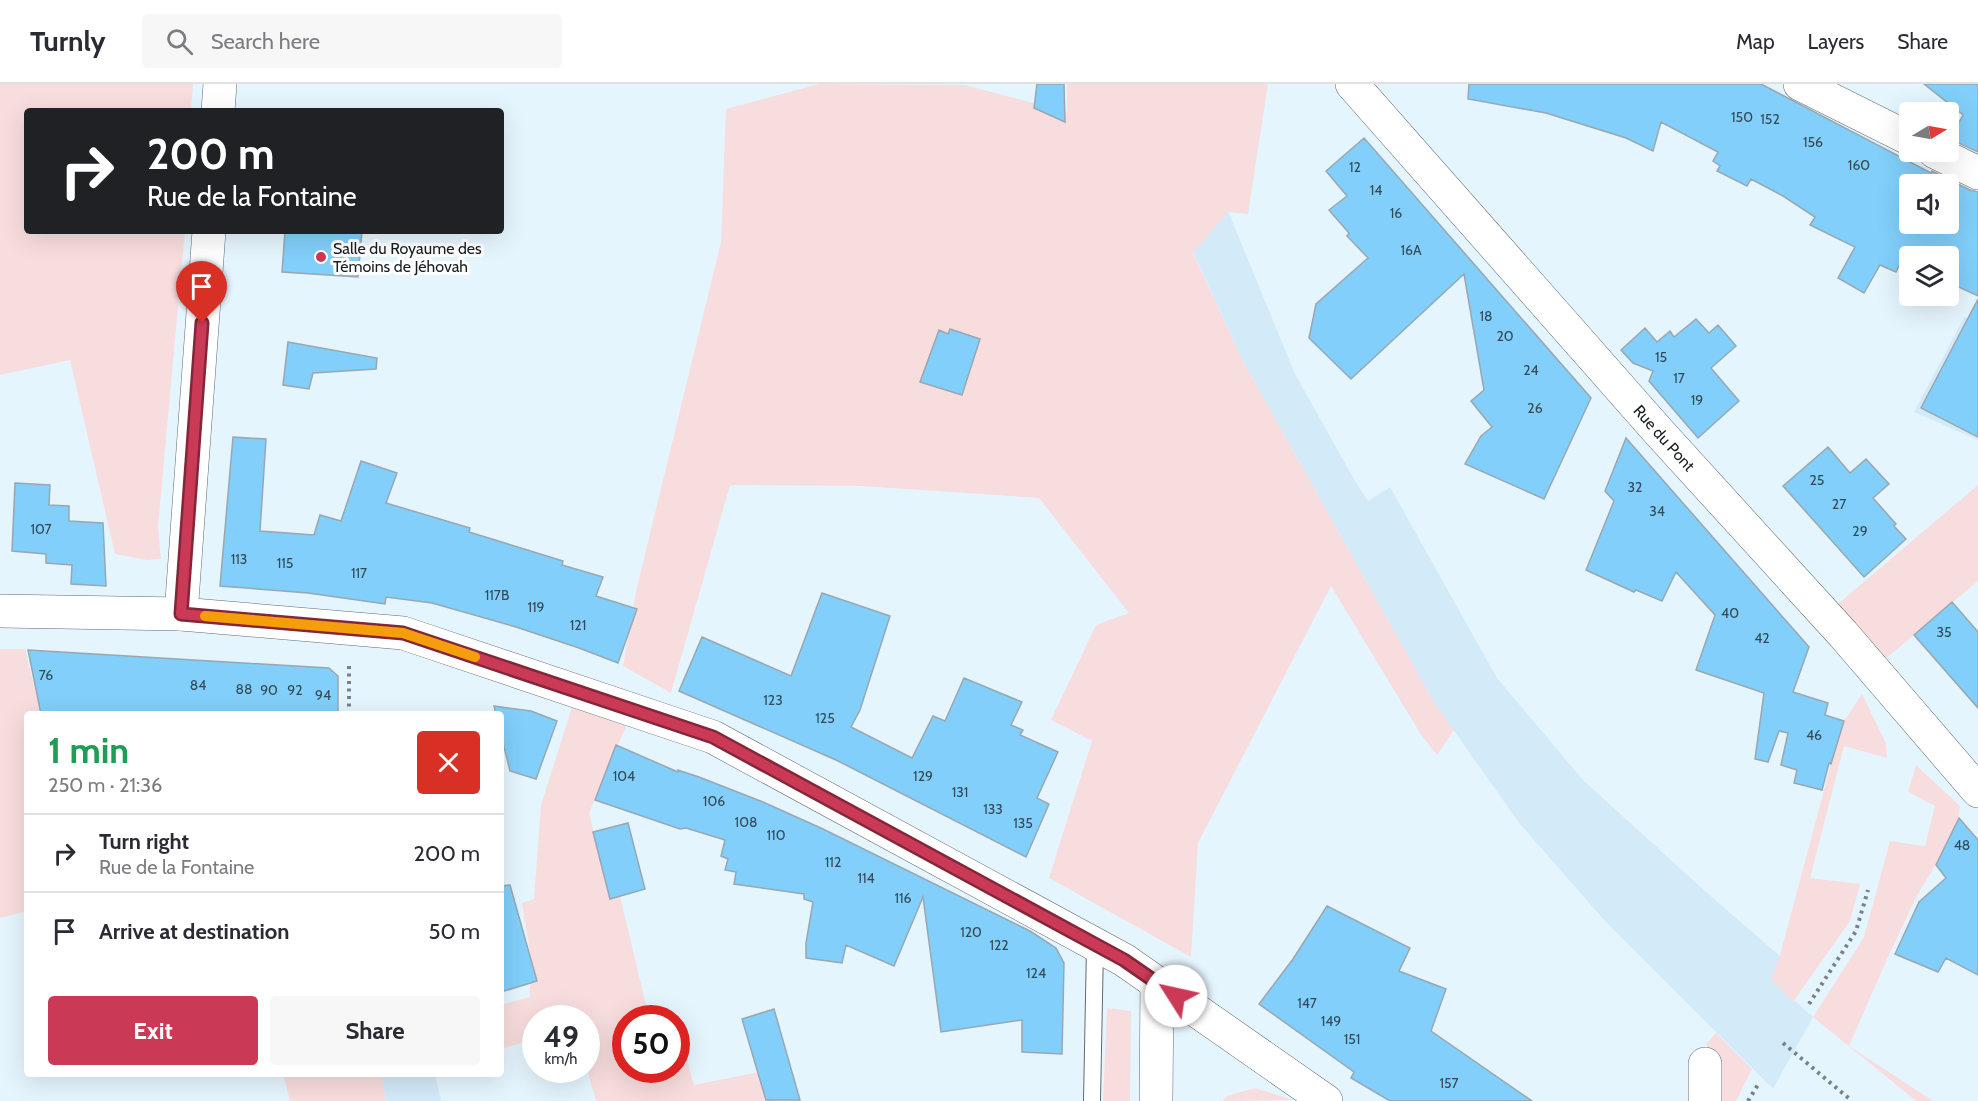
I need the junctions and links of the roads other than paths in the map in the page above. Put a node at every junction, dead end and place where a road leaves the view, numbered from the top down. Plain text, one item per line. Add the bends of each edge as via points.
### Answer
1 (220, 84) edge
2 (1352, 84) edge
3 (1800, 84) edge
4 (218, 108) edge
5 (1899, 134) edge
6 (1955, 162) edge
7 (1978, 173) edge
8 (209, 234) edge
9 (0, 610) edge
10 (181, 614) junction
11 (1978, 790) edge
12 (1095, 946) junction
13 (1157, 983) junction
14 (1705, 1064) dead end
15 (1092, 1101) edge
16 (1156, 1101) edge
17 (1326, 1101) edge
18 (1705, 1101) edge

1 - 4 main road
2 - 11 main road, Rue du Pont
3 - 5 main road
6 - 7 main road
8 - 10 main road
9 - 10 main road
10 - 12 main road via 403,633 713,737
12 - 13 main road
12 - 15 lane
13 - 16 main road
13 - 17 main road
14 - 18 main road

